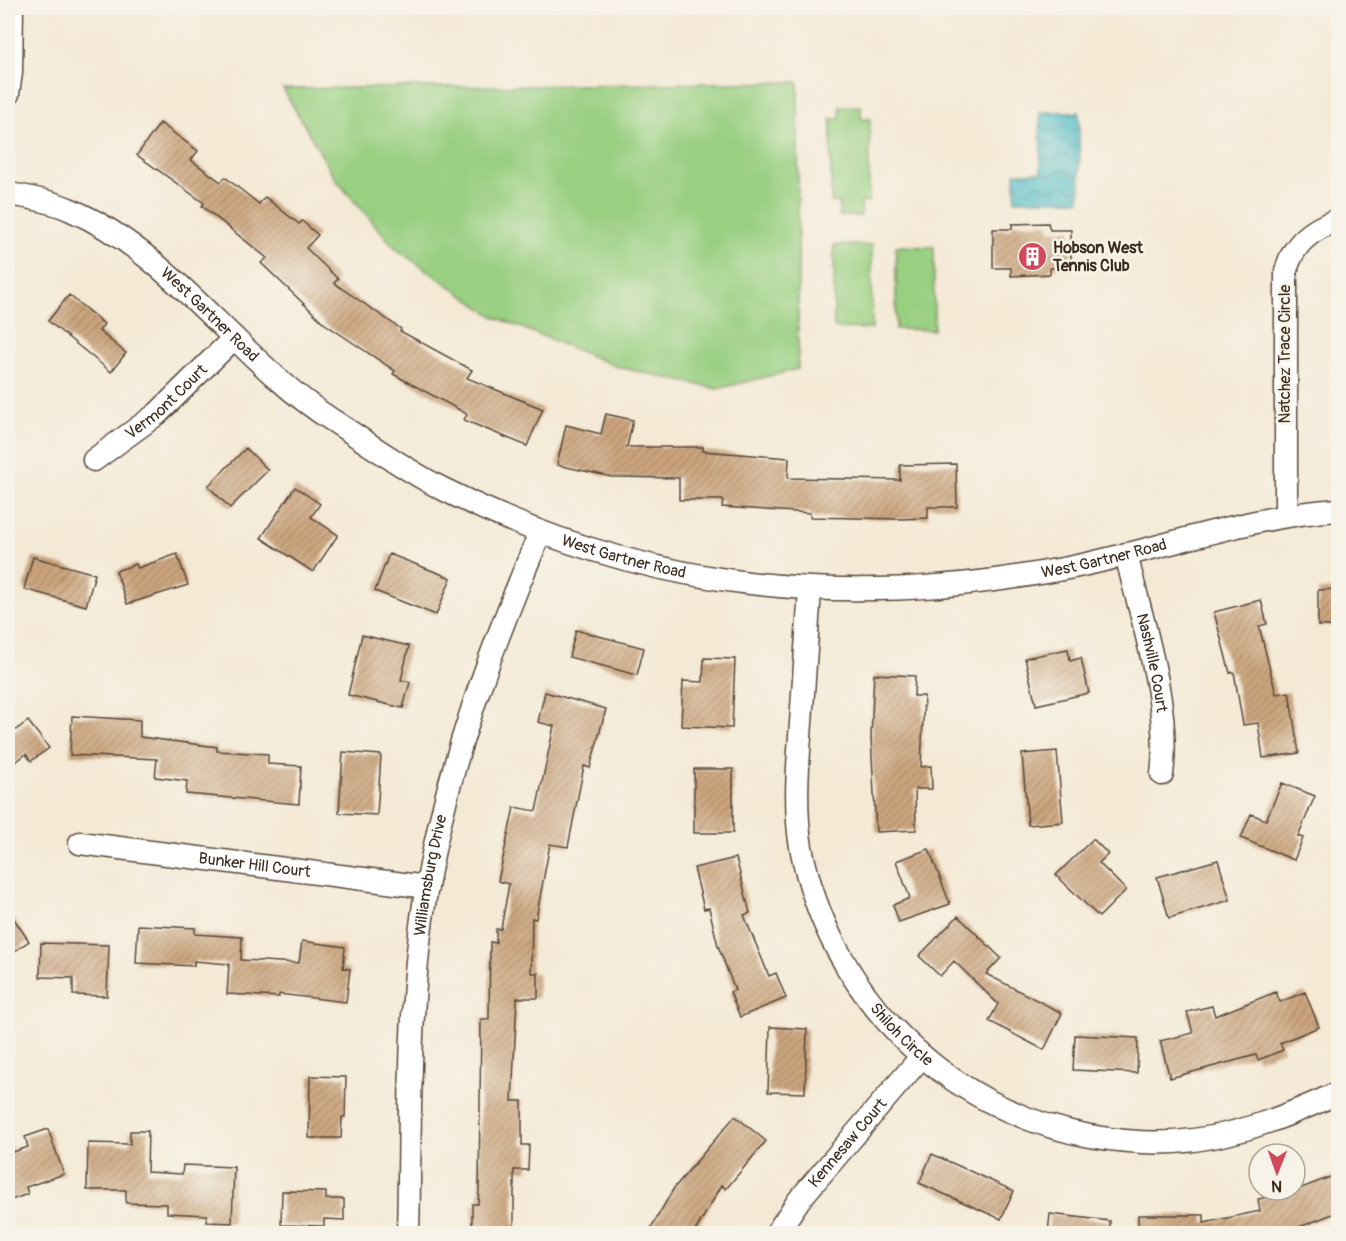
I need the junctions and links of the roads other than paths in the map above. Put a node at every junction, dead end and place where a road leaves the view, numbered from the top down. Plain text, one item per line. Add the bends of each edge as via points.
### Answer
1 (12, 8) edge
2 (8, 94) edge
3 (8, 194) edge
4 (1338, 220) edge
5 (234, 338) junction
6 (94, 460) dead end
7 (1338, 510) edge
8 (1286, 515) junction
9 (540, 533) junction
10 (1126, 554) junction
11 (810, 590) junction
12 (1162, 774) dead end
13 (80, 843) dead end
14 (427, 887) junction
15 (922, 1056) junction
16 (1338, 1093) edge
17 (408, 1233) edge
18 (776, 1233) edge

1 - 2 street
3 - 5 street, West Gartner Road via 71,209 120,237
4 - 8 street, Natchez Trace Circle via 1323,225 1297,245 1286,271
5 - 6 street, Vermont Court via 157,414
5 - 9 street, West Gartner Road via 320,412 440,487
7 - 8 street, West Gartner Road
8 - 10 street, West Gartner Road
9 - 11 street, West Gartner Road via 670,571
9 - 14 street, Williamsburg Drive via 465,727 444,802
10 - 11 street, West Gartner Road via 988,583 895,591
10 - 12 street, Nashville Court via 1161,708 1166,747
11 - 15 street, Shiloh Circle via 796,803 813,896 831,941 852,977 888,1025
13 - 14 street, Bunker Hill Court
14 - 17 street, Williamsburg Drive via 414,1007
15 - 16 street, Shiloh Circle via 954,1082 1011,1113 1066,1131 1143,1143 1192,1141 1244,1131
15 - 18 street, Kennesaw Court

